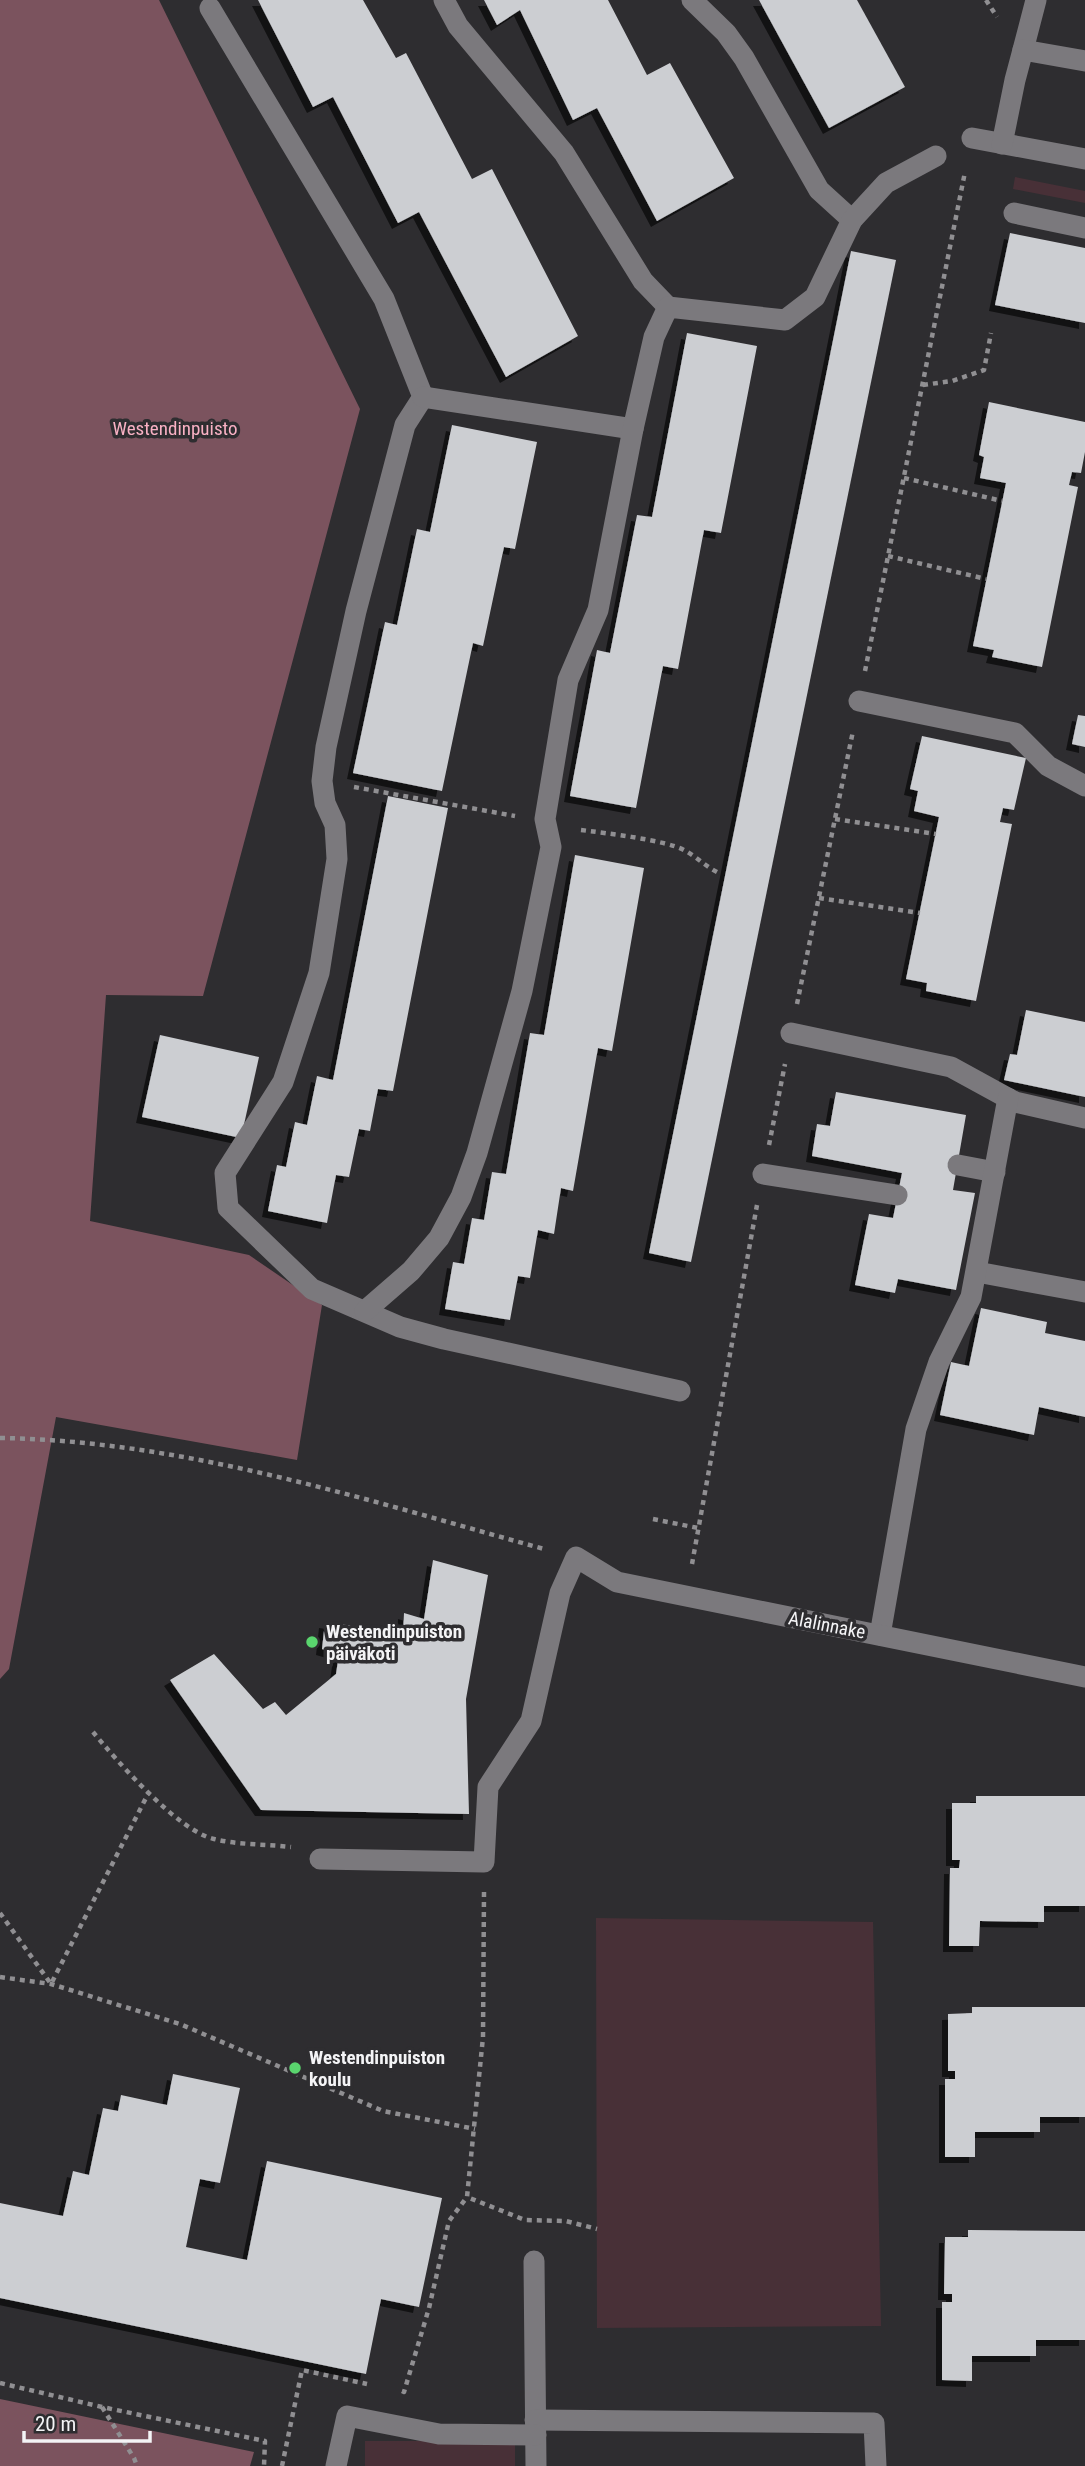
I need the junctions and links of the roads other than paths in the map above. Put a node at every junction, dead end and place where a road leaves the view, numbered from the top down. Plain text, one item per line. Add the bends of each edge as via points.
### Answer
1 (443, 0) edge
2 (692, 0) edge
3 (1036, 0) edge
4 (210, 8) dead end
5 (1023, 50) junction
6 (1085, 61) edge
7 (972, 138) road end
8 (1002, 144) junction
9 (936, 156) dead end
10 (1085, 159) edge
11 (1014, 213) dead end
12 (852, 220) junction
13 (1085, 228) edge
14 (668, 307) junction
15 (422, 397) junction
16 (633, 429) junction
17 (859, 701) road end
18 (1085, 786) edge
19 (792, 1033) road end
20 (1008, 1098) junction
21 (1085, 1118) edge
22 (958, 1165) dead end
23 (995, 1172) junction
24 (762, 1174) road end
25 (897, 1195) dead end
26 (977, 1272) junction
27 (1085, 1292) edge
28 (365, 1311) junction
29 (680, 1391) dead end
30 (880, 1635) junction
31 (1085, 1677) edge
32 (320, 1859) road end
33 (534, 2262) dead end
34 (536, 2427) junction
35 (336, 2466) edge
36 (536, 2466) edge
37 (876, 2466) edge

1 - 14 street via 458,26 564,153 643,281
2 - 12 street via 744,58 819,190
3 - 5 street
4 - 15 street via 384,299
5 - 6 street
5 - 8 street
7 - 8 street
8 - 10 street
9 - 12 street via 886,183
11 - 13 street
12 - 14 street via 814,296 785,320
14 - 16 street via 654,337
15 - 16 street
15 - 28 street via 405,425 326,747 321,781 335,825 337,859 319,973 283,1082 225,1173 228,1208 312,1289
16 - 28 street via 598,610 568,680 545,818 551,848 522,991 477,1153 439,1238 411,1271
17 - 18 street via 1015,733 1048,766
19 - 20 street via 951,1067
20 - 21 street
20 - 23 street
22 - 23 street
23 - 26 street
24 - 25 street
26 - 27 street
26 - 30 street via 916,1429
28 - 29 street via 444,1339
30 - 31 street, Alalinnake
30 - 32 street, Alalinnake via 617,1582 576,1557 560,1593 530,1720 488,1787 484,1862
33 - 34 street
34 - 35 street via 439,2434 346,2416
34 - 36 street
34 - 37 street via 874,2423

